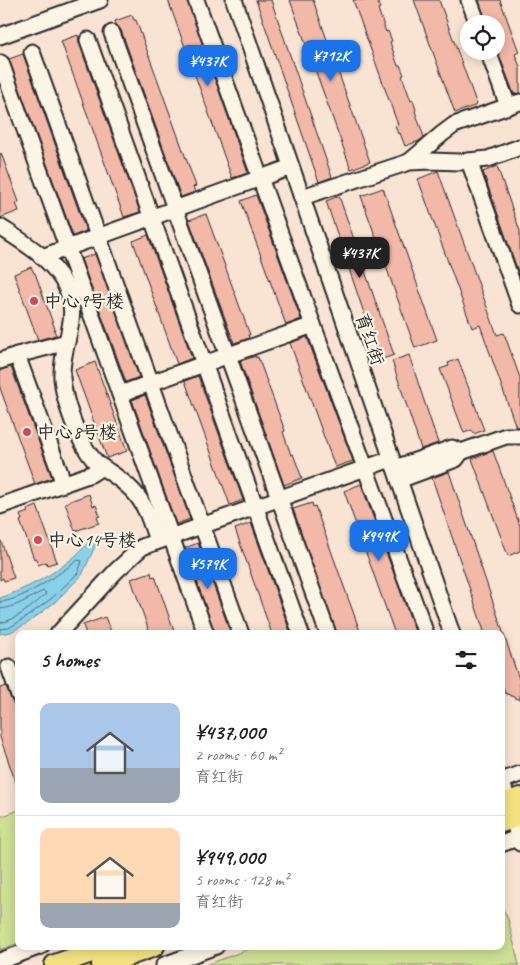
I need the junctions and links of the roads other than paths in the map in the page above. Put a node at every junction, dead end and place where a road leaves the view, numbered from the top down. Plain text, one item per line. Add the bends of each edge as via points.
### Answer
1 (100, 0) edge
2 (196, 0) edge
3 (234, 0) edge
4 (469, 0) edge
5 (475, 15) edge
6 (112, 33) dead end
7 (0, 36) edge
8 (88, 40) dead end
9 (32, 52) dead end
10 (492, 60) edge
11 (2, 63) dead end
12 (514, 104) edge
13 (520, 148) edge
14 (468, 161) junction
15 (409, 162) junction
16 (291, 167) junction
17 (260, 178) junction
18 (302, 197) junction
19 (175, 209) junction
20 (152, 218) junction
21 (0, 227) edge
22 (98, 237) junction
23 (68, 248) junction
24 (42, 258) junction
25 (520, 304) edge
26 (313, 325) junction
27 (67, 342) junction
28 (17, 355) junction
29 (228, 356) junction
30 (0, 361) edge
31 (204, 364) junction
32 (151, 383) junction
33 (120, 394) junction
34 (520, 436) edge
35 (102, 467) junction
36 (365, 468) junction
37 (395, 469) junction
38 (64, 484) junction
39 (279, 498) junction
40 (0, 506) edge
41 (256, 506) junction
42 (202, 525) junction
43 (164, 538) junction
44 (62, 630) edge
45 (204, 630) edge
46 (240, 630) edge
47 (300, 630) edge
48 (327, 630) edge
49 (425, 630) edge
50 (451, 630) edge
51 (9, 667) edge
52 (15, 683) edge
53 (520, 774) edge
54 (505, 779) edge
55 (505, 792) edge
56 (511, 810) edge
57 (520, 839) edge
58 (505, 843) edge
59 (30, 950) edge
60 (97, 950) edge
61 (143, 950) edge
62 (205, 950) edge
63 (0, 961) edge
64 (55, 965) edge
65 (102, 965) edge
66 (164, 965) edge

1 - 7 street
2 - 17 street
3 - 16 street, 育红街
4 - 5 street
6 - 19 street
8 - 20 street
9 - 22 street
10 - 12 street
11 - 23 street
12 - 15 street via 454,125
13 - 14 street via 488,159
14 - 15 street
14 - 25 street
15 - 18 street
16 - 17 street
16 - 18 street, 育红街
17 - 19 street
17 - 26 street
18 - 37 street, 育红街
19 - 20 street
19 - 29 street
20 - 22 street
20 - 31 street
21 - 24 street
22 - 23 street
22 - 32 street
23 - 24 street
23 - 33 street
24 - 27 street via 64,282 69,294 72,318
26 - 29 street
26 - 36 street
27 - 28 street
27 - 35 street via 62,377 69,409 86,449
28 - 30 street
28 - 38 street
29 - 31 street
29 - 39 street
31 - 32 street
31 - 41 street
32 - 33 street
32 - 42 street
33 - 43 street
34 - 37 street via 506,436 461,452 456,459
35 - 38 street
35 - 43 street via 140,499
36 - 37 street
36 - 39 street
36 - 49 street
37 - 50 street, 育红街
38 - 40 street
39 - 41 street
39 - 48 street
41 - 42 street
41 - 47 street
42 - 43 street
42 - 46 street
43 - 44 street via 132,554
43 - 45 street
51 - 52 street
53 - 54 street
55 - 56 street
56 - 57 street
57 - 58 street
59 - 63 street
60 - 64 main road
61 - 65 main road
62 - 66 street

